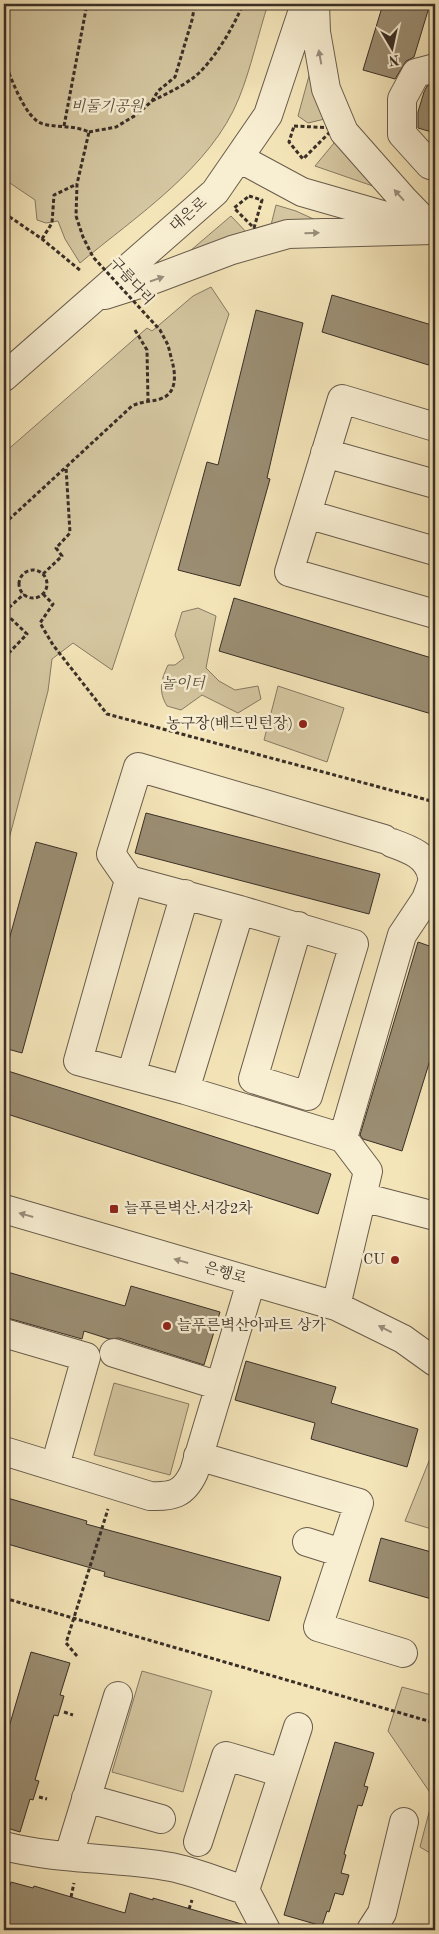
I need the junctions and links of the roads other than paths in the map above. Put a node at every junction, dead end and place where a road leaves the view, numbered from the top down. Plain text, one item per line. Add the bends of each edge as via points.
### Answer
1 (305, 4) edge
2 (315, 4) edge
3 (435, 68) edge
4 (239, 158) junction
5 (435, 166) edge
6 (434, 230) edge
7 (94, 299) junction
8 (4, 377) edge
9 (435, 427) edge
10 (325, 453) junction
11 (435, 484) edge
12 (306, 514) junction
13 (435, 551) edge
14 (435, 614) edge
15 (129, 880) junction
16 (185, 894) junction
17 (431, 901) edge
18 (240, 910) junction
19 (298, 926) junction
20 (132, 1075) junction
21 (185, 1090) junction
22 (343, 1138) junction
23 (362, 1198) junction
24 (4, 1209) edge
25 (435, 1216) edge
26 (250, 1282) junction
27 (336, 1306) junction
28 (4, 1333) edge
29 (432, 1352) edge
30 (114, 1353) dead end
31 (220, 1386) junction
32 (4, 1451) edge
33 (198, 1456) junction
34 (55, 1466) junction
35 (307, 1542) dead end
36 (342, 1553) junction
37 (403, 1653) dead end
38 (118, 1696) dead end
39 (298, 1727) dead end
40 (283, 1773) junction
41 (86, 1798) junction
42 (161, 1819) dead end
43 (404, 1822) dead end
44 (198, 1842) dead end
45 (4, 1846) edge
46 (69, 1855) junction
47 (245, 1890) junction
48 (266, 1930) edge
49 (372, 1930) edge

1 - 4 street, 대은로 via 268,115
6 -> 2 street via 344,132 326,88 316,32
3 - 5 street via 416,73 402,99 402,134 430,165
4 - 6 street via 302,192
4 - 7 street, 대은로 via 215,192
7 -> 6 street via 232,250 288,234
7 - 8 street, 대은로
9 - 10 street via 342,399
10 - 11 street
10 - 12 street
12 - 13 street
12 - 14 street via 289,572
15 - 16 street
15 - 17 street via 111,854 138,767 413,851 426,863 432,878
15 - 20 street via 78,1061
16 - 18 street
16 - 20 street
17 - 22 street via 402,935
18 - 19 street
18 - 21 street
19 - 19 street via 354,944 308,1096 254,1079
20 - 21 street
21 - 22 street
22 - 23 street via 368,1171
23 - 25 street
23 - 27 street
26 -> 24 street, 은행로
26 - 27 street, 은행로
26 - 31 street
29 -> 27 street, 은행로
28 - 34 street via 86,1357
30 - 31 street
31 - 33 street
32 - 34 street
33 - 34 street via 188,1485 176,1494 162,1496 150,1496
33 - 36 street via 359,1503
35 - 36 street
36 - 37 street via 318,1627
38 - 41 street
39 - 40 street
40 - 44 street via 215,1753
40 - 47 street
41 - 42 street
41 - 46 street
43 - 49 street via 382,1913
45 - 46 street via 29,1852
46 - 47 street via 172,1868
47 - 48 street

